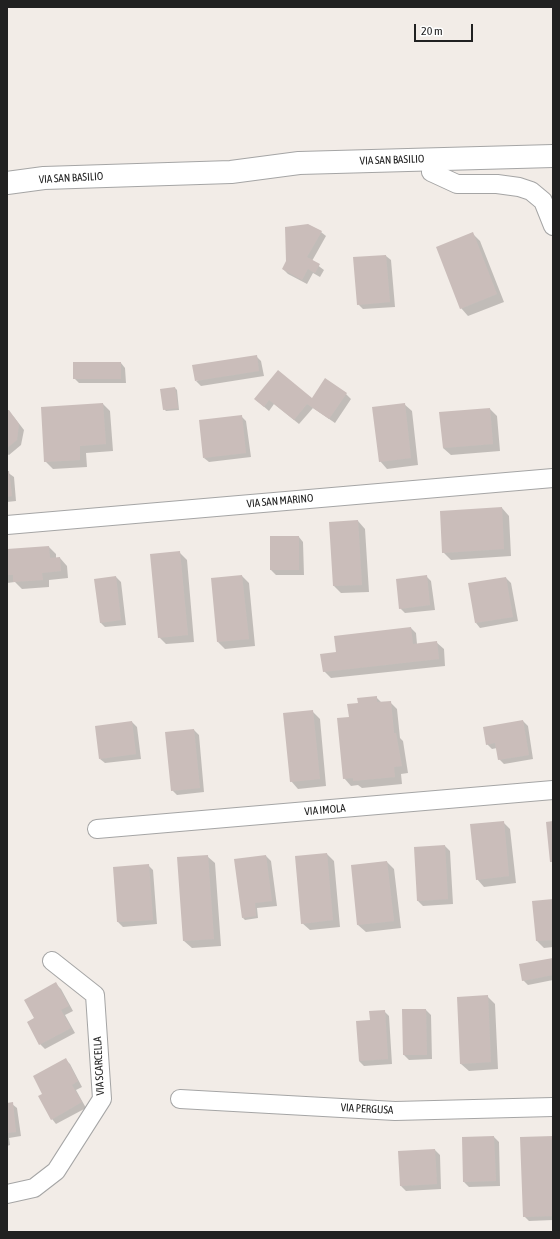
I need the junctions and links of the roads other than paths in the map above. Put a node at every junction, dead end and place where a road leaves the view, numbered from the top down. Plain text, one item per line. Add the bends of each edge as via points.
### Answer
1 (553, 156) edge
2 (553, 168) edge
3 (231, 172) junction
4 (431, 172) junction
5 (7, 183) edge
6 (553, 226) edge
7 (553, 478) edge
8 (7, 525) edge
9 (553, 790) edge
10 (97, 829) dead end
11 (52, 961) dead end
12 (180, 1099) dead end
13 (553, 1107) edge
14 (7, 1194) edge

1 - 3 street, VIA SAN BASILIO via 299,163
2 - 4 street, VIA SAN BASILIO
3 - 4 street, VIA SAN BASILIO via 296,176
3 - 5 street, VIA SAN BASILIO via 44,178
4 - 6 street via 457,184 497,184 531,191 543,201
7 - 8 street, VIA SAN MARINO
9 - 10 street, VIA IMOLA
11 - 14 street, VIA SCARCELLA via 95,995 102,1099 56,1171 34,1188
12 - 13 street, VIA PERGUSA via 395,1111

